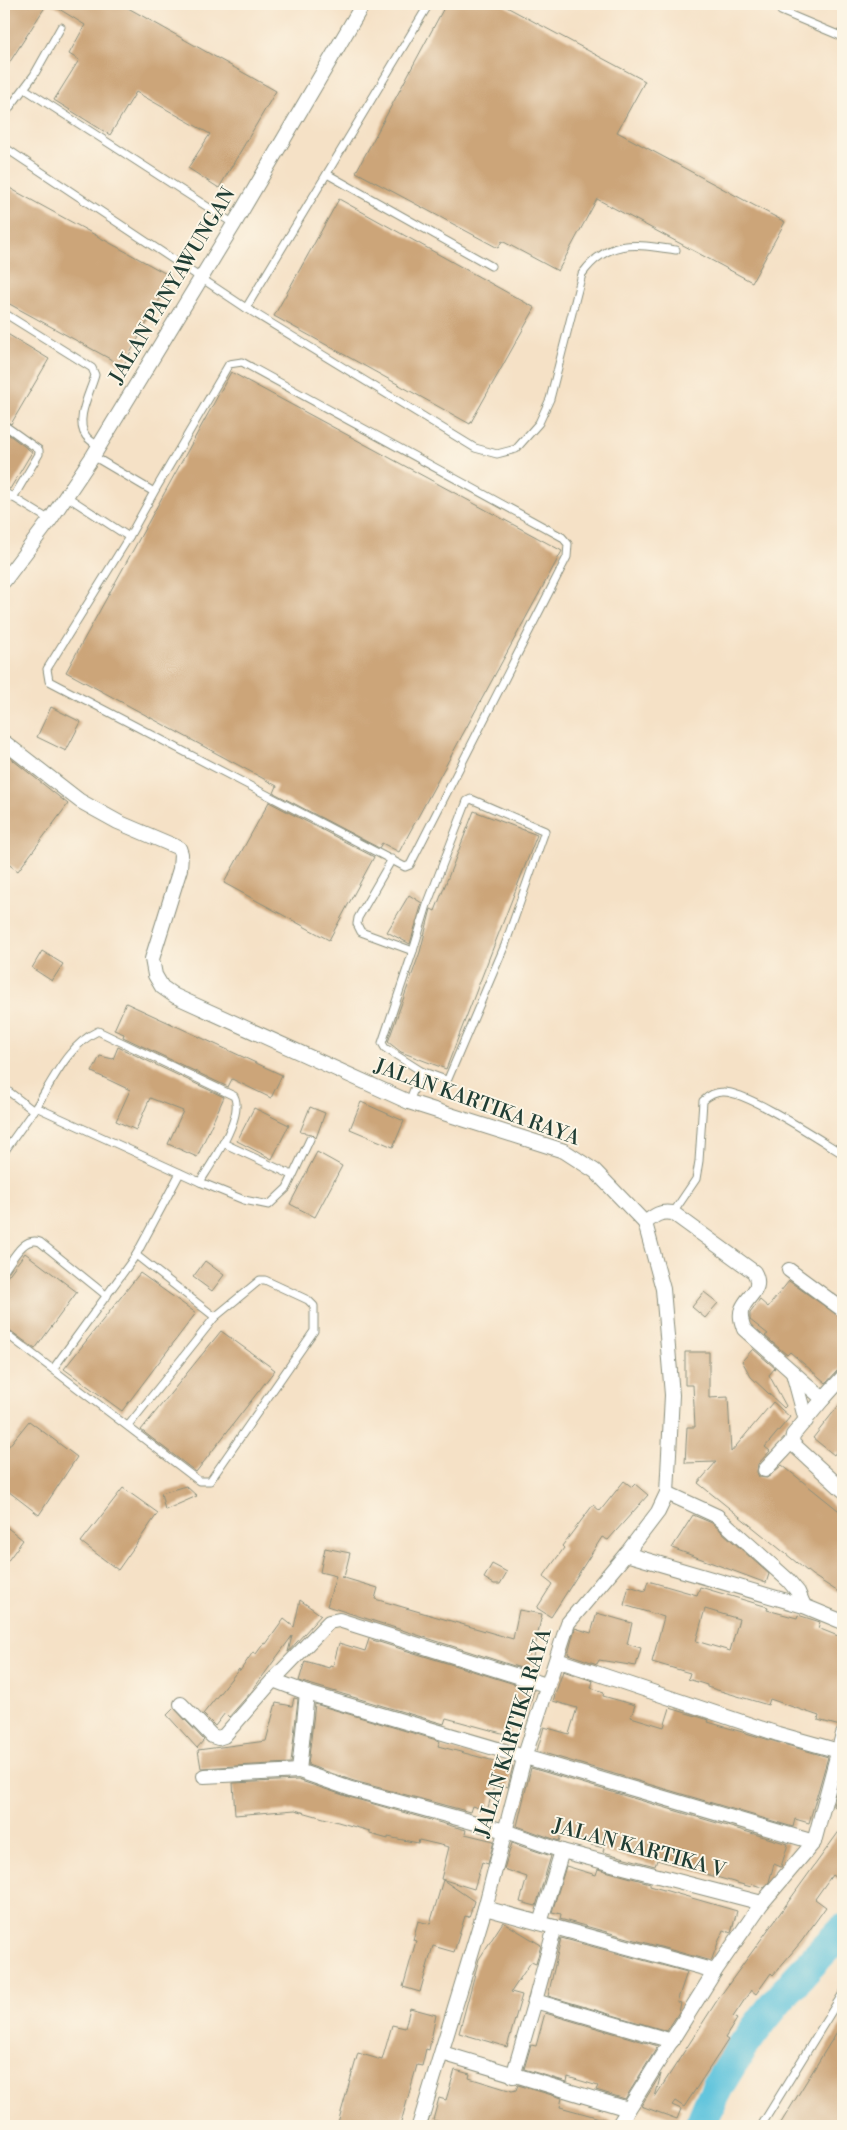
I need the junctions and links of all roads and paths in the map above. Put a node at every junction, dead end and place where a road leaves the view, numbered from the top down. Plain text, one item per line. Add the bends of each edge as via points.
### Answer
1 (363, 4) edge
2 (429, 4) edge
3 (781, 11) dead end
4 (61, 27) dead end
5 (843, 37) edge
6 (25, 89) junction
7 (4, 115) edge
8 (4, 147) edge
9 (327, 174) junction
10 (234, 224) junction
11 (676, 250) dead end
12 (491, 266) dead end
13 (201, 277) junction
14 (246, 308) junction
15 (4, 313) edge
16 (4, 425) edge
17 (95, 451) junction
18 (4, 492) edge
19 (154, 492) junction
20 (66, 496) junction
21 (13, 498) junction
22 (50, 520) junction
23 (129, 537) junction
24 (5, 575) edge
25 (4, 742) edge
26 (392, 859) junction
27 (413, 951) junction
28 (421, 1070) junction
29 (4, 1088) edge
30 (409, 1102) junction
31 (35, 1109) junction
32 (310, 1139) dead end
33 (223, 1142) junction
34 (4, 1152) edge
35 (843, 1154) edge
36 (180, 1174) junction
37 (292, 1175) junction
38 (200, 1182) junction
39 (673, 1213) junction
40 (645, 1223) junction
41 (136, 1255) junction
42 (789, 1270) dead end
43 (4, 1271) edge
44 (107, 1296) junction
45 (843, 1310) edge
46 (214, 1317) junction
47 (4, 1332) edge
48 (53, 1369) junction
49 (793, 1373) junction
50 (843, 1377) edge
51 (823, 1399) junction
52 (806, 1421) junction
53 (128, 1426) junction
54 (792, 1440) junction
55 (765, 1470) dead end
56 (843, 1490) edge
57 (667, 1493) junction
58 (626, 1554) junction
59 (804, 1606) junction
60 (843, 1622) edge
61 (557, 1660) junction
62 (273, 1680) junction
63 (546, 1685) junction
64 (307, 1693) junction
65 (181, 1704) dead end
66 (843, 1734) edge
67 (839, 1751) junction
68 (525, 1755) junction
69 (299, 1771) junction
70 (204, 1776) dead end
71 (505, 1831) junction
72 (814, 1842) junction
73 (562, 1851) junction
74 (762, 1903) junction
75 (484, 1908) junction
76 (540, 1923) junction
77 (555, 1928) junction
78 (715, 1971) junction
79 (843, 1992) edge
80 (535, 2001) junction
81 (672, 2041) junction
82 (442, 2053) junction
83 (513, 2076) junction
84 (628, 2109) junction
85 (419, 2126) edge
86 (618, 2126) edge
87 (761, 2126) edge

1 - 10 street, JALAN PANYAWUNGAN
2 - 9 lane
3 - 5 lane
4 - 6 lane
6 - 7 lane
6 - 10 lane
8 - 13 lane
9 - 12 lane
9 - 14 lane
10 - 13 street, JALAN PANYAWUNGAN
11 - 14 lane via 638,244 612,248 592,259 582,274 550,400 539,423 516,449 497,454 475,448
13 - 14 lane
13 - 17 street, JALAN PANYAWUNGAN
15 - 17 lane via 92,368 95,375 82,425
16 - 21 lane via 39,450
17 - 19 lane
17 - 20 street, JALAN PANYAWUNGAN
18 - 21 lane
19 - 23 lane
19 - 26 lane via 229,364 242,362 562,537 568,544 567,558 410,865 405,867
20 - 22 street, JALAN PANYAWUNGAN
20 - 23 lane
21 - 22 lane
22 - 24 street, JALAN PANYAWUNGAN
23 - 26 lane via 47,670 49,681
25 - 30 street, JALAN KARTIKA RAYA via 80,801 118,822 179,848 180,869 152,959 155,975 162,987 175,996
26 - 27 lane via 357,924 360,932
27 - 28 lane via 382,1043
27 - 28 lane via 467,801 471,799 545,831 505,945 448,1080
28 - 30 lane
29 - 31 lane
30 - 40 street, JALAN KARTIKA RAYA via 564,1151 594,1171
31 - 33 lane via 70,1052 84,1037 98,1031 234,1096 238,1103 237,1113
31 - 34 lane
31 - 36 lane
32 - 37 lane
33 - 37 lane
33 - 38 lane
35 - 39 lane via 750,1100 724,1092 710,1095 703,1101 696,1179
36 - 38 lane
36 - 41 lane
37 - 38 lane via 287,1188 269,1205 244,1200
39 - 40 street via 656,1214
39 - 49 street via 754,1272 758,1282 755,1293 742,1309 740,1318 744,1329
40 - 57 street, JALAN KARTIKA RAYA via 663,1289 672,1395
41 - 44 lane
41 - 46 lane
42 - 45 street
43 - 44 lane via 26,1242 33,1239
44 - 48 lane
46 - 53 lane
46 - 53 lane via 260,1280 266,1280 314,1306 314,1331 210,1481 199,1481
47 - 48 lane
48 - 53 lane
49 - 51 street
49 - 52 street
50 - 51 street
51 - 52 street
52 - 54 street
54 - 55 street
54 - 56 street via 794,1446
57 - 58 street, JALAN KARTIKA RAYA via 658,1512
57 - 59 street via 717,1516 788,1580
58 - 59 street
58 - 61 street, JALAN KARTIKA RAYA via 573,1615
59 - 60 street
61 - 63 street, JALAN KARTIKA RAYA
61 - 67 street via 778,1734
62 - 63 street via 329,1622 339,1620
62 - 64 street
62 - 65 street via 224,1736 218,1738 212,1736
63 - 68 street, JALAN KARTIKA RAYA
64 - 68 street
64 - 69 street
66 - 67 street
67 - 72 street
68 - 71 street, JALAN KARTIKA RAYA
68 - 72 street
69 - 70 street
69 - 71 street, JALAN KARTIKA V via 351,1789
71 - 73 street, JALAN KARTIKA V
71 - 75 street, JALAN KARTIKA RAYA
72 - 74 street
73 - 74 street, JALAN KARTIKA V
73 - 76 street
74 - 78 street
75 - 76 street
75 - 82 street, JALAN KARTIKA RAYA
76 - 77 street
77 - 78 street
77 - 80 street
78 - 81 street
79 - 87 lane
80 - 81 street
80 - 83 street
81 - 84 street
82 - 83 street
82 - 85 street, JALAN KARTIKA RAYA
83 - 84 street
84 - 86 street

